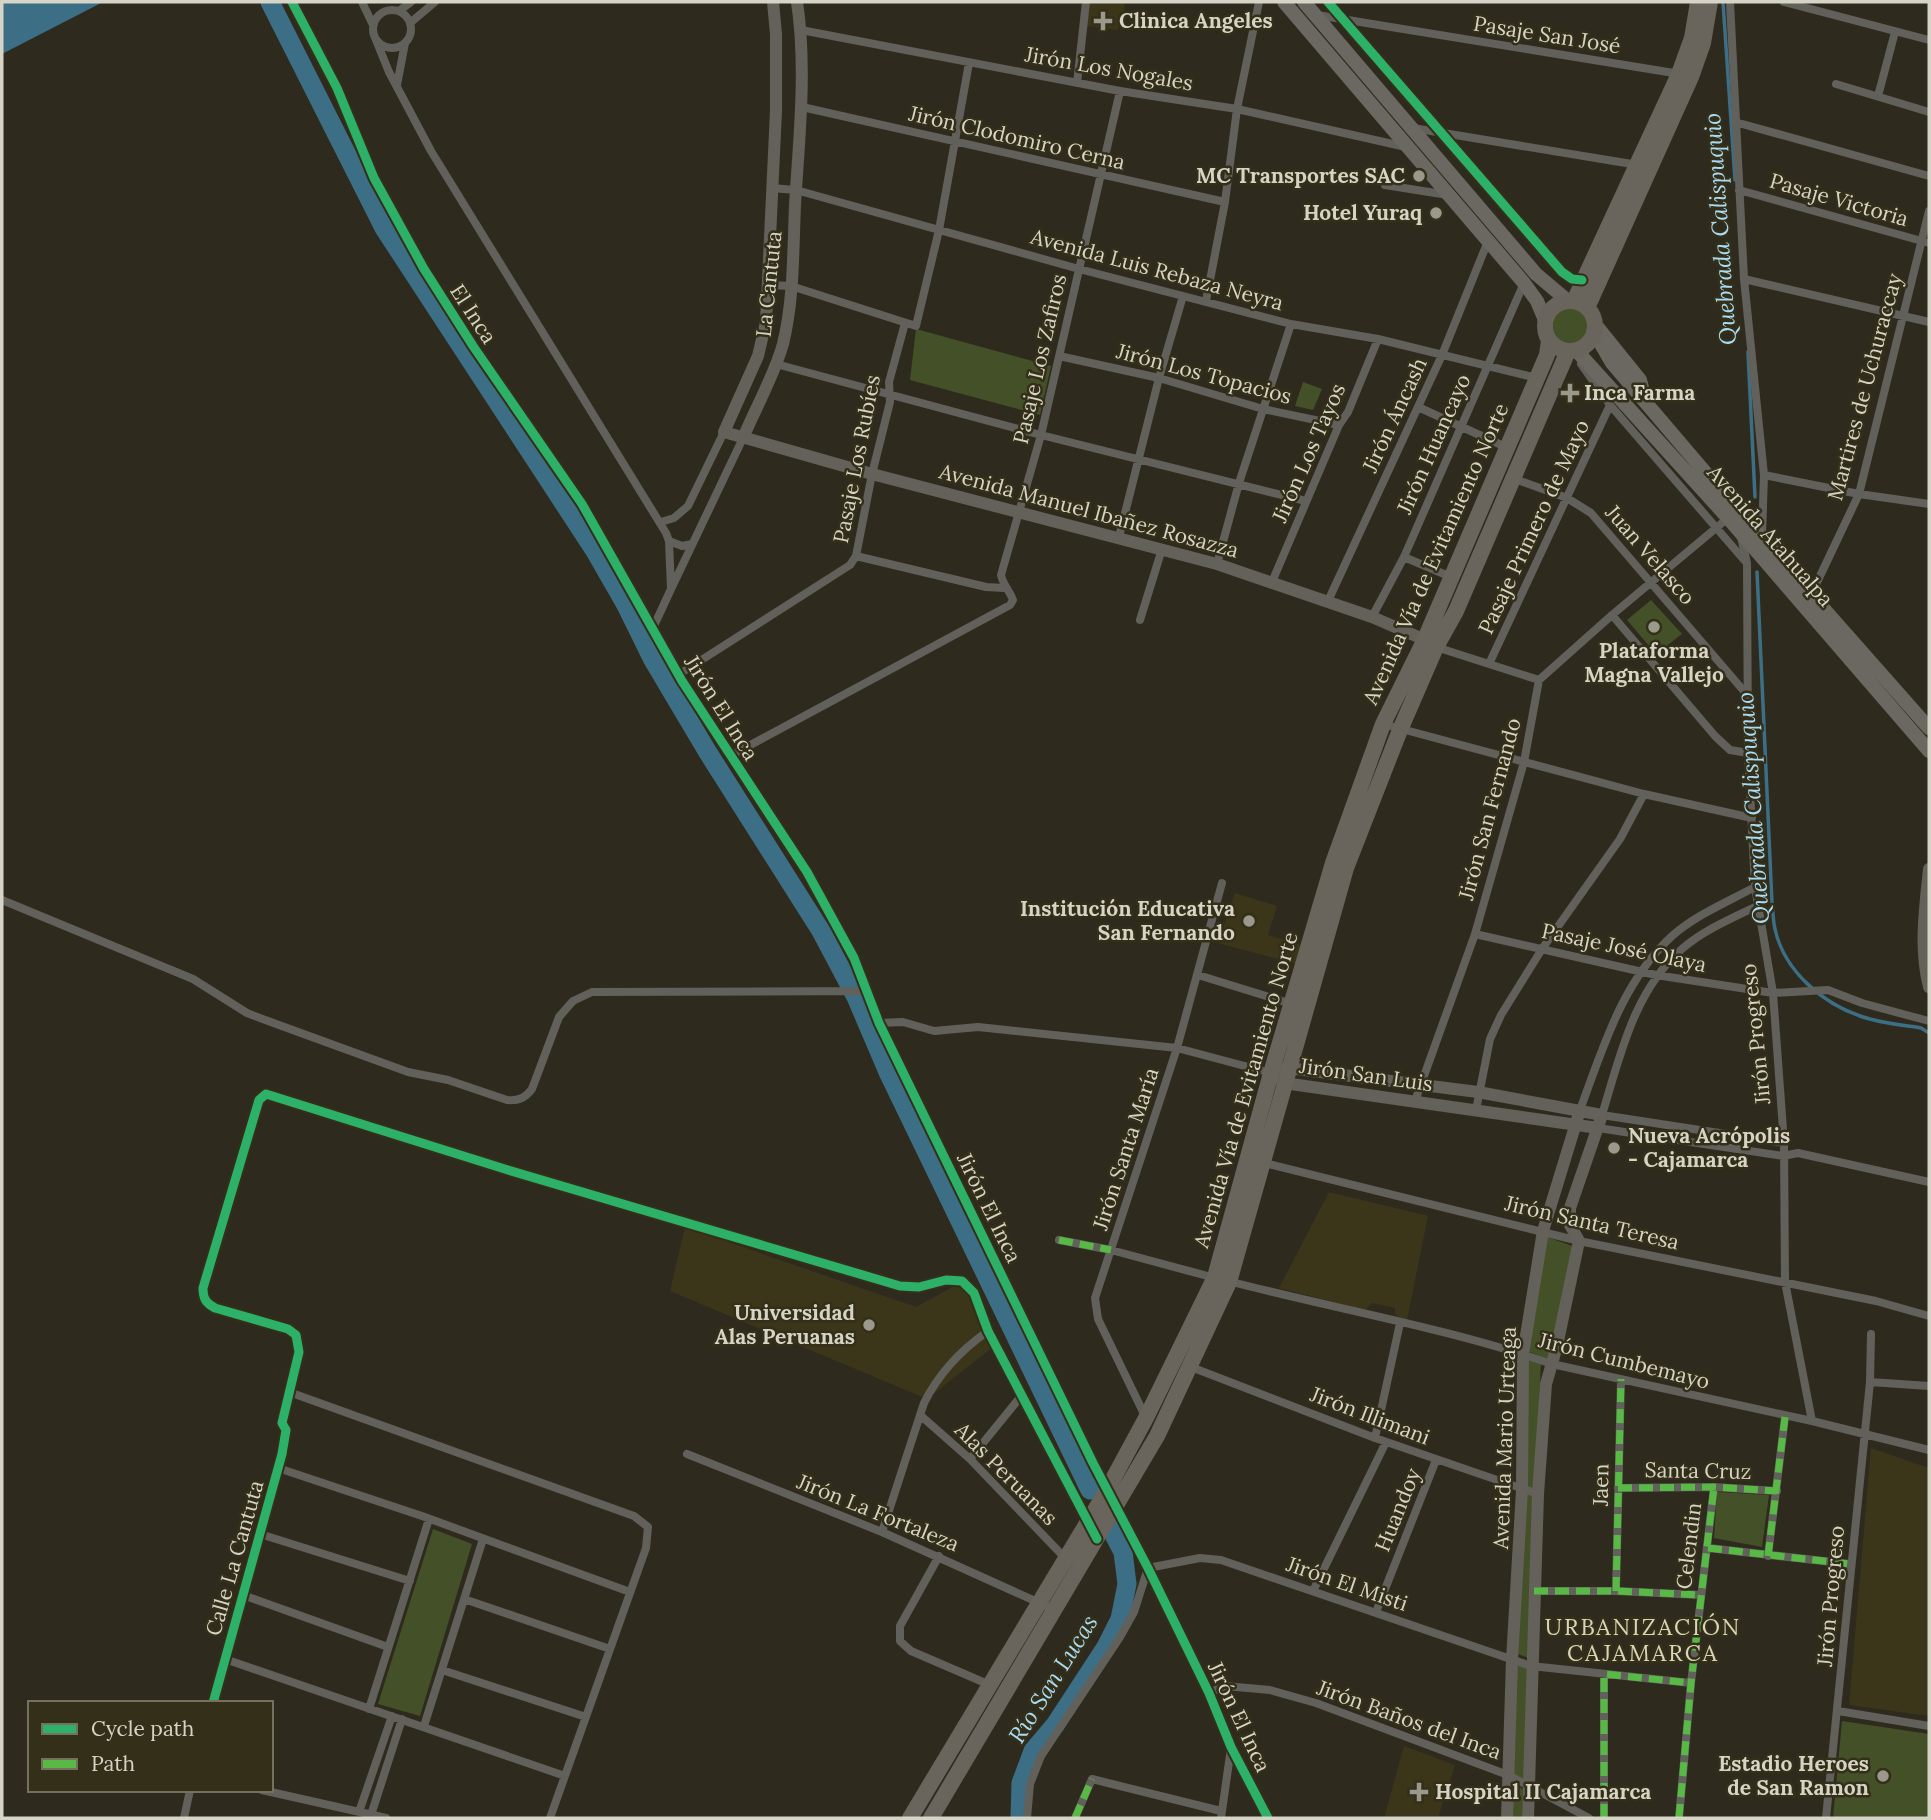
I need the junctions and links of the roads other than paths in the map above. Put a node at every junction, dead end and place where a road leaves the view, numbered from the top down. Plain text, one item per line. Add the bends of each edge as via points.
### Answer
1 (292, 2) edge
2 (362, 2) edge
3 (381, 2) edge
4 (411, 2) edge
5 (435, 2) edge
6 (774, 2) edge
7 (797, 2) edge
8 (1086, 2) edge
9 (1259, 2) edge
10 (1274, 2) edge
11 (1304, 2) edge
12 (1698, 2) edge
13 (1710, 2) edge
14 (1730, 2) edge
15 (1784, 2) edge
16 (1286, 4) edge
17 (386, 11) junction
18 (399, 11) junction
19 (1315, 15) junction
20 (410, 23) junction
21 (373, 25) junction
22 (801, 30) junction
23 (1895, 32) junction
24 (376, 40) junction
25 (1929, 40) edge
26 (405, 43) junction
27 (969, 63) junction
28 (1685, 75) junction
29 (1077, 83) junction
30 (1836, 83) dead end
31 (397, 85) junction
32 (1120, 91) junction
33 (1878, 96) junction
34 (802, 107) junction
35 (1237, 108) junction
36 (1929, 112) edge
37 (1735, 122) junction
38 (1413, 128) junction
39 (954, 142) junction
40 (1409, 148) junction
41 (1638, 165) junction
42 (1100, 175) junction
43 (1929, 176) edge
44 (1385, 185) dead end
45 (771, 188) junction
46 (796, 190) junction
47 (1739, 190) junction
48 (1451, 195) junction
49 (1225, 202) junction
50 (1929, 211) edge
51 (939, 230) junction
52 (1488, 242) junction
53 (1925, 242) edge
54 (1079, 269) junction
55 (1744, 279) junction
56 (1524, 283) junction
57 (768, 285) junction
58 (791, 286) junction
59 (1183, 296) junction
60 (1206, 302) junction
61 (1576, 303) junction
62 (1902, 316) junction
63 (1545, 320) junction
64 (905, 323) junction
65 (1929, 323) edge
66 (1291, 324) junction
67 (1594, 328) junction
68 (1378, 339) junction
69 (1549, 340) junction
70 (1572, 351) junction
71 (1442, 355) junction
72 (1059, 356) junction
73 (776, 364) junction
74 (1488, 365) junction
75 (1159, 378) junction
76 (1537, 378) junction
77 (890, 396) junction
78 (1610, 405) junction
79 (1418, 407) junction
80 (1263, 409) junction
81 (1339, 425) junction
82 (1461, 426) junction
83 (724, 432) junction
84 (1041, 435) junction
85 (743, 438) junction
86 (1508, 448) junction
87 (1138, 457) junction
88 (1498, 471) junction
89 (872, 474) junction
90 (1764, 475) junction
91 (1513, 479) junction
92 (1238, 483) junction
93 (1858, 494) junction
94 (1567, 498) junction
95 (1306, 501) junction
96 (1929, 503) edge
97 (1020, 512) junction
98 (1744, 517) junction
99 (661, 522) junction
100 (1722, 522) junction
101 (1741, 535) junction
102 (1119, 537) junction
103 (1762, 539) junction
104 (669, 541) junction
105 (692, 544) junction
106 (1162, 549) junction
107 (856, 556) junction
108 (1404, 557) junction
109 (1217, 564) junction
110 (1747, 564) junction
111 (1451, 577) junction
112 (1272, 582) junction
113 (1651, 583) junction
114 (1004, 588) junction
115 (671, 589) junction
116 (1806, 599) junction
117 (1328, 601) junction
118 (1612, 615) junction
119 (1372, 617) junction
120 (1140, 620) dead end
121 (653, 628) junction
122 (1431, 643) junction
123 (1489, 664) junction
124 (678, 674) junction
125 (1539, 680) junction
126 (1749, 697) junction
127 (1383, 724) junction
128 (1929, 728) edge
129 (1400, 730) junction
130 (1929, 751) edge
131 (1748, 753) junction
132 (730, 756) junction
133 (1524, 762) junction
134 (1644, 794) junction
135 (1752, 818) junction
136 (1929, 869) edge
137 (1222, 883) dead end
138 (1755, 887) junction
139 (2, 900) edge
140 (1327, 906) junction
141 (1757, 906) junction
142 (1475, 934) junction
143 (1542, 949) junction
144 (1641, 972) junction
145 (1198, 975) junction
146 (1656, 975) junction
147 (1929, 987) edge
148 (865, 991) junction
149 (1773, 993) junction
150 (1292, 1004) junction
151 (1929, 1021) edge
152 (879, 1023) junction
153 (1177, 1048) junction
154 (1281, 1075) junction
155 (1421, 1086) junction
156 (1478, 1092) junction
157 (1415, 1101) junction
158 (1476, 1110) junction
159 (1580, 1110) junction
160 (1600, 1121) junction
161 (1575, 1124) junction
162 (1784, 1143) junction
163 (1783, 1156) junction
164 (1254, 1160) junction
165 (1929, 1182) edge
166 (1543, 1231) junction
167 (1059, 1240) dead end
168 (1579, 1241) junction
169 (1111, 1250) junction
170 (1222, 1280) junction
171 (1785, 1282) junction
172 (1929, 1316) edge
173 (1400, 1323) junction
174 (988, 1331) junction
175 (1871, 1334) dead end
176 (1523, 1354) junction
177 (1552, 1364) junction
178 (1191, 1367) junction
179 (1621, 1379) junction
180 (1870, 1382) junction
181 (1929, 1386) edge
182 (289, 1392) junction
183 (1021, 1395) junction
184 (920, 1415) junction
185 (1785, 1417) junction
186 (1146, 1418) junction
187 (1812, 1421) junction
188 (1864, 1434) junction
189 (1375, 1438) junction
190 (1386, 1442) junction
191 (1929, 1450) edge
192 (687, 1454) dead end
193 (970, 1459) junction
194 (1436, 1460) junction
195 (278, 1468) junction
196 (1714, 1487) junction
197 (1618, 1488) junction
198 (1522, 1490) junction
199 (1777, 1491) junction
200 (1538, 1494) junction
201 (1110, 1502) junction
202 (429, 1519) junction
203 (1094, 1528) junction
204 (882, 1532) junction
205 (260, 1534) junction
206 (483, 1539) junction
207 (1708, 1548) junction
208 (939, 1556) junction
209 (1768, 1556) junction
210 (1066, 1559) junction
211 (1850, 1564) junction
212 (1148, 1568) junction
213 (410, 1581) junction
214 (1313, 1591) junction
215 (1534, 1591) junction
216 (1616, 1591) junction
217 (631, 1592) junction
218 (243, 1595) junction
219 (1701, 1595) junction
220 (464, 1599) junction
221 (1046, 1605) junction
222 (1376, 1612) junction
223 (388, 1647) junction
224 (610, 1650) junction
225 (225, 1659) junction
226 (1512, 1660) junction
227 (1531, 1666) junction
228 (442, 1670) junction
229 (1604, 1674) junction
230 (1691, 1683) junction
231 (990, 1685) junction
232 (1209, 1693) junction
233 (214, 1701) edge
234 (369, 1709) junction
235 (1838, 1711) junction
236 (392, 1716) junction
237 (586, 1717) junction
238 (402, 1719) junction
239 (424, 1726) junction
240 (1929, 1726) edge
241 (1231, 1747) junction
242 (1508, 1775) junction
243 (565, 1776) junction
244 (1530, 1787) junction
245 (190, 1792) edge
246 (271, 1792) edge
247 (940, 1801) junction
248 (359, 1812) junction
249 (371, 1815) junction
250 (1221, 1815) edge
251 (184, 1818) edge
252 (386, 1818) edge
253 (550, 1818) edge
254 (911, 1818) edge
255 (931, 1818) edge
256 (1027, 1818) edge
257 (1075, 1818) edge
258 (1268, 1818) edge
259 (1507, 1818) edge
260 (1528, 1818) edge
261 (1589, 1818) edge
262 (1604, 1818) edge
263 (1679, 1818) edge
264 (1826, 1818) edge

1 - 121 street, El Inca via 337,88 374,178 424,269 582,504
2 - 21 street
3 - 17 street
4 - 18 street
5 - 20 street
6 - 45 street, La Cantuta via 776,111
7 - 22 street, La Cantuta
8 - 29 street
9 - 35 street
10 - 16 street, Pasaje San José
11 - 19 main road
12 - 28 highway
13 - 28 highway via 1703,43
14 - 37 street
15 - 23 street
16 - 19 street, Pasaje San José
16 - 40 main road
17 - 18 street
17 - 21 street
18 - 20 street
19 - 28 street, Pasaje San José
19 - 38 main road
20 - 26 street
21 - 24 street
22 - 27 street, Jirón Los Nogales
22 - 34 street, La Cantuta
23 - 25 street
23 - 33 street
24 - 26 street via 390,48
24 - 31 street
26 - 31 street
27 - 29 street, Jirón Los Nogales
27 - 39 street
28 - 41 highway
28 - 61 highway
29 - 32 street, Jirón Los Nogales
30 - 33 street
31 - 99 street via 431,151
32 - 35 street, Jirón Los Nogales
32 - 42 street, Pasaje Los Zafiros
33 - 36 street
34 - 39 street, Jirón Clodomiro Cerna
34 - 46 street, La Cantuta
35 - 40 street, Jirón Los Nogales
35 - 49 street
37 - 43 street
37 - 47 street
38 - 41 street
38 - 61 main road via 1536,274
39 - 42 street, Jirón Clodomiro Cerna
39 - 51 street
40 - 48 main road
41 - 61 highway via 1582,280
42 - 49 street, Jirón Clodomiro Cerna
42 - 54 street, Pasaje Los Zafiros
44 - 48 street
45 - 46 street, Avenida Luis Rebaza Neyra
45 - 57 street, La Cantuta
46 - 51 street, Avenida Luis Rebaza Neyra
46 - 58 street, La Cantuta
47 - 53 street, Pasaje Victoria
47 - 55 street
48 - 52 main road
49 - 60 street
50 - 53 street, Martires de Uchuraccay
51 - 54 street, Avenida Luis Rebaza Neyra
51 - 64 street via 916,326
52 - 56 main road
52 - 71 street, Jirón Áncash
53 - 62 street, Martires de Uchuraccay
54 - 59 street, Avenida Luis Rebaza Neyra
54 - 72 street, Pasaje Los Zafiros
55 - 62 street
55 - 90 street
56 - 63 main road
56 - 74 street, Jirón Huancayo
57 - 58 street
57 - 83 street, La Cantuta via 761,347
58 - 64 street
58 - 73 street, La Cantuta
59 - 60 street, Avenida Luis Rebaza Neyra
59 - 75 street
60 - 66 street, Avenida Luis Rebaza Neyra
61 - 63 highway via 1553,307
61 - 67 highway
62 - 65 street
62 - 93 street, Martires de Uchuraccay
63 - 69 highway
64 - 77 street, Pasaje Los Rubíes via 889,382
66 - 68 street, Avenida Luis Rebaza Neyra
66 - 80 street
67 - 70 highway via 1589,342
67 - 98 main road, Avenida Atahualpa via 1612,363
68 - 71 street, Avenida Luis Rebaza Neyra
68 - 81 street, Jirón Los Tayos
69 - 70 highway
69 - 76 highway, Avenida Vía de Evitamiento Norte
70 - 78 street, Avenida Atahualpa
70 - 91 highway
70 - 100 main road, Avenida Atahualpa
71 - 74 street, Avenida Luis Rebaza Neyra
71 - 79 street, Jirón Áncash
72 - 75 street, Jirón Los Topacios
72 - 84 street, Pasaje Los Zafiros
73 - 77 street
73 - 85 street, La Cantuta
74 - 76 street, Avenida Luis Rebaza Neyra
74 - 82 street, Jirón Huancayo
75 - 80 street, Jirón Los Topacios
75 - 87 street
76 - 86 highway, Avenida Vía de Evitamiento Norte
77 - 84 street
77 - 89 street, Pasaje Los Rubíes
78 - 94 street, Pasaje Primero de Mayo
78 - 100 street, Avenida Atahualpa
79 - 82 street
79 - 117 street, Jirón Áncash
80 - 81 street, Jirón Los Topacios
80 - 92 street
81 - 95 street, Jirón Los Tayos
82 - 86 street
82 - 108 street, Jirón Huancayo
83 - 85 street, Avenida Manuel Ibañez Rosazza
83 - 99 street, La Cantuta via 688,506
84 - 87 street
84 - 97 street, Pasaje Los Zafiros
85 - 89 street, Avenida Manuel Ibañez Rosazza
85 - 105 street, La Cantuta
86 - 88 highway, Avenida Vía de Evitamiento Norte
87 - 92 street
87 - 102 street
88 - 91 street, Juan Velasco
88 - 111 highway, Avenida Vía de Evitamiento Norte
89 - 97 street, Avenida Manuel Ibañez Rosazza
89 - 107 street, Pasaje Los Rubíes
90 - 93 street
90 - 103 street
91 - 94 street, Juan Velasco
91 - 122 highway via 1456,611
92 - 95 street
92 - 109 street
93 - 96 street
93 - 116 street, Martires de Uchuraccay
94 - 113 street, Juan Velasco via 1591,513
94 - 123 street, Pasaje Primero de Mayo
95 - 112 street, Jirón Los Tayos
97 - 102 street, Avenida Manuel Ibañez Rosazza
97 - 114 street, Pasaje Los Zafiros via 1001,575
98 - 101 street, Jirón Progreso
98 - 103 main road, Avenida Atahualpa
99 - 104 street
100 - 101 main road, Avenida Atahualpa
100 - 110 street, Avenida Atahualpa
100 - 113 street
101 - 110 street, Jirón Progreso
101 - 116 main road, Avenida Atahualpa
102 - 106 street, Avenida Manuel Ibañez Rosazza
103 - 116 main road, Avenida Atahualpa
104 - 105 street
104 - 115 street
105 - 115 street, La Cantuta
106 - 109 street, Avenida Manuel Ibañez Rosazza
106 - 120 street
107 - 114 street
107 - 124 street, Pasaje Los Rubíes via 850,565
108 - 111 street
108 - 119 street, Jirón Huancayo
109 - 112 street, Avenida Manuel Ibañez Rosazza
110 - 126 street, Jirón Progreso
111 - 122 highway, Avenida Vía de Evitamiento Norte
112 - 117 street, Avenida Manuel Ibañez Rosazza
113 - 118 street
113 - 126 street, Juan Velasco
114 - 132 street, Pasaje Los Zafiros via 1013,600 1003,611
115 - 121 street, La Cantuta
116 - 128 main road, Avenida Atahualpa
116 - 130 main road, Avenida Atahualpa
117 - 119 street, Avenida Manuel Ibañez Rosazza
118 - 125 street
118 - 131 street via 1715,736 1730,750
119 - 122 street, Avenida Manuel Ibañez Rosazza
121 - 124 street, Jirón El Inca
122 - 123 street
122 - 127 highway, Avenida Vía de Evitamiento Norte
122 - 129 highway
123 - 125 street
124 - 132 street, Jirón El Inca
125 - 133 street, Jirón San Fernando
126 - 131 street, Jirón Progreso
127 - 129 street
127 - 140 highway, Avenida Vía de Evitamiento Norte
129 - 133 street
129 - 140 highway
131 - 135 street, Jirón Progreso
132 - 148 street, Jirón El Inca via 807,872 854,958
133 - 134 street
133 - 142 street, Jirón San Fernando
134 - 135 street
134 - 143 street via 1620,839
135 - 138 street, Jirón Progreso
136 - 147 street via 1923,923
137 - 145 street, Jirón Santa María
138 - 141 street, Jirón Progreso
138 - 144 street, Avenida Mario Urteaga via 1672,937
139 - 148 street via 193,979 247,1013 408,1072 507,1100 526,1097 559,1017 573,1001 592,992
140 - 150 highway, Avenida Vía de Evitamiento Norte
140 - 154 highway
141 - 146 street, Avenida Mario Urteaga via 1684,947
141 - 149 street, Jirón Progreso
142 - 143 street, Pasaje José Olaya
142 - 155 street, Jirón San Fernando
143 - 144 street, Pasaje José Olaya
143 - 156 street via 1490,1040
144 - 146 street, Pasaje José Olaya
144 - 159 street, Avenida Mario Urteaga via 1614,1019
145 - 150 street
145 - 153 street, Jirón Santa María
146 - 149 street, Pasaje José Olaya
146 - 160 street, Avenida Mario Urteaga via 1632,1022
148 - 152 street, Jirón El Inca
149 - 151 street, Pasaje José Olaya via 1822,990
149 - 162 street, Jirón Progreso
150 - 154 highway, Avenida Vía de Evitamiento Norte
152 - 153 street via 903,1022 934,1031 978,1027
152 - 201 street, Jirón El Inca
153 - 154 street
153 - 169 street, Jirón Santa María
154 - 155 street, Jirón San Luis
154 - 157 street, Jirón San Luis
154 - 164 highway
155 - 156 street, Jirón San Luis
155 - 157 street, Jirón San Fernando
156 - 158 street
156 - 159 street, Jirón San Luis
157 - 158 street, Jirón San Luis
158 - 161 street, Jirón San Luis
159 - 160 street, Jirón San Luis
159 - 161 street, Avenida Mario Urteaga
160 - 161 street, Jirón San Luis
160 - 162 street, Jirón San Luis
160 - 163 street, Jirón San Luis
160 - 168 street, Avenida Mario Urteaga via 1570,1208 1570,1225
161 - 166 street, Avenida Mario Urteaga
162 - 163 street, Jirón Progreso
163 - 165 street, Jirón San Luis via 1798,1153
163 - 171 street, Jirón Progreso
164 - 166 street, Jirón Santa Teresa
164 - 170 highway
166 - 168 street, Jirón Santa Teresa
166 - 176 street, Avenida Mario Urteaga
167 - 169 street, Jirón Cumbemayo
168 - 171 street, Jirón Santa Teresa
168 - 177 street, Avenida Mario Urteaga
169 - 170 street, Jirón Cumbemayo
169 - 186 street, Jirón Santa María via 1094,1307
170 - 173 street, Jirón Cumbemayo
170 - 178 highway, Avenida Vía de Evitamiento Norte
170 - 186 highway, Avenida Vía de Evitamiento Norte
171 - 172 street, Jirón Santa Teresa
171 - 187 street, Jirón Progreso
173 - 176 street, Jirón Cumbemayo
173 - 189 street
174 - 182 street, Calle La Cantuta via 974,1293 962,1281 919,1287 891,1283 508,1170 268,1093 259,1100 203,1296 215,1308 296,1335 299,1352
174 - 183 street
174 - 184 street via 946,1369
175 - 180 street, Jirón Progreso
176 - 177 street, Jirón Cumbemayo
176 - 198 street, Avenida Mario Urteaga
177 - 179 street, Jirón Cumbemayo
177 - 200 street, Avenida Mario Urteaga via 1546,1384
178 - 189 street, Jirón Illimani
178 - 201 highway, Avenida Vía de Evitamiento Norte via 1157,1436
179 - 185 street, Jirón Cumbemayo
179 - 197 street, Jaen
180 - 181 street
180 - 188 street, Jirón Progreso
182 - 195 street, Calle La Cantuta
182 - 217 street via 634,1516 648,1527
183 - 193 street
183 - 203 street
184 - 193 street, Alas Peruanas
184 - 204 street
185 - 187 street, Jirón Cumbemayo
185 - 199 street
186 - 201 highway, Avenida Vía de Evitamiento Norte
187 - 188 street, Jirón Cumbemayo
188 - 191 street, Jirón Cumbemayo
188 - 211 street, Jirón Progreso
189 - 190 street, Jirón Illimani
190 - 194 street, Jirón Illimani
190 - 214 street
192 - 204 street, Jirón La Fortaleza
193 - 210 street, Alas Peruanas
194 - 198 street, Jirón Illimani
194 - 222 street, Huandoy
195 - 202 street
195 - 205 street, Calle La Cantuta
196 - 197 street, Santa Cruz
196 - 199 street, Santa Cruz
196 - 207 street, Celendin
197 - 216 street, Jaen
198 - 200 street, Jirón Illimani
198 - 226 street, Avenida Mario Urteaga
199 - 209 street
200 - 215 street, Avenida Mario Urteaga
201 - 203 highway, Avenida Vía de Evitamiento Norte
201 - 212 street, Jirón El Inca
202 - 206 street
202 - 213 street
203 - 210 highway, Avenida Vía de Evitamiento Norte
203 - 221 highway, Avenida Vía de Evitamiento Norte
204 - 208 street, Jirón La Fortaleza
205 - 213 street
205 - 218 street, Calle La Cantuta
206 - 217 street
206 - 220 street
207 - 209 street
207 - 219 street, Celendin
208 - 221 street, Jirón La Fortaleza
208 - 231 street via 900,1626 900,1641 911,1651
209 - 211 street
210 - 221 highway, Avenida Vía de Evitamiento Norte
211 - 235 street, Jirón Progreso
212 - 214 street, Jirón El Misti via 1200,1558 1221,1560
212 - 232 street, Jirón El Inca
212 - 256 street via 1134,1612 1120,1637 1041,1756 1030,1784
213 - 223 street
214 - 222 street, Jirón El Misti
215 - 216 street
215 - 227 street, Avenida Mario Urteaga
216 - 219 street
217 - 224 street
218 - 223 street
218 - 225 street, Calle La Cantuta
219 - 230 street, Celendin
220 - 224 street
220 - 228 street
221 - 231 highway, Avenida Vía de Evitamiento Norte
221 - 247 highway, Avenida Vía de Evitamiento Norte
222 - 226 street, Jirón El Misti
223 - 234 street
224 - 237 street
225 - 233 street, Calle La Cantuta
225 - 234 street
226 - 227 street, Jirón El Misti
226 - 242 street, Avenida Mario Urteaga
227 - 229 street, Jirón El Misti
227 - 244 street, Avenida Mario Urteaga
228 - 237 street
228 - 239 street
229 - 230 street, Jirón El Misti
229 - 262 street
230 - 263 street, Celendin
231 - 254 highway, Avenida Vía de Evitamiento Norte
232 - 241 street, Jirón El Inca
232 - 242 street, Jirón Baños del Inca via 1225,1686 1270,1690 1317,1703
234 - 236 street
235 - 240 street
235 - 264 street, Jirón Progreso
236 - 238 street
236 - 248 street
237 - 243 street
238 - 239 street
238 - 249 street
239 - 243 street
241 - 250 street
241 - 258 street, Jirón El Inca
242 - 244 street, Jirón Baños del Inca
242 - 259 street, Avenida Mario Urteaga
243 - 253 street
244 - 260 street, Avenida Mario Urteaga
244 - 261 street, Jirón Baños del Inca
245 - 251 street
246 - 248 street
247 - 254 highway
247 - 255 highway, Avenida Vía de Evitamiento Norte
248 - 249 street
249 - 252 street
250 - 257 street via 1092,1779

